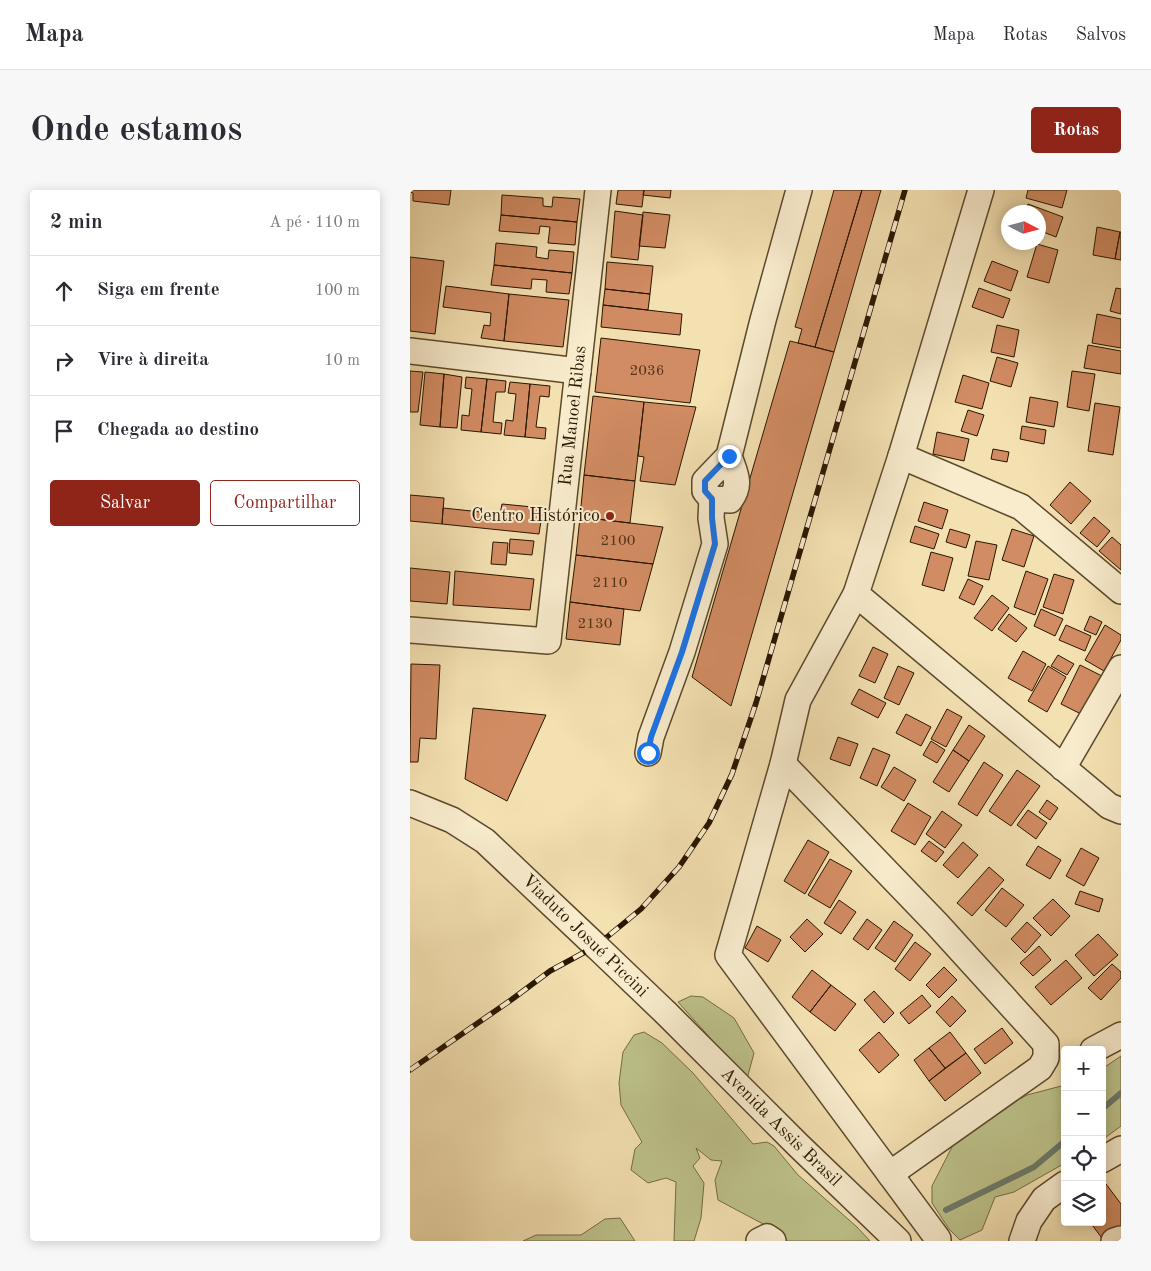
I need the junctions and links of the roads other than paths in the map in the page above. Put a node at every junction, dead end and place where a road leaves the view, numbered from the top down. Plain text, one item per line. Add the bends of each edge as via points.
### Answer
1 (598, 190) edge
2 (799, 190) edge
3 (980, 190) edge
4 (410, 351) edge
5 (578, 371) junction
6 (901, 456) junction
7 (1121, 591) edge
8 (856, 594) junction
9 (410, 630) edge
10 (1121, 668) edge
11 (648, 753) dead end
12 (783, 764) junction
13 (1063, 768) junction
14 (410, 803) edge
15 (1121, 811) edge
16 (666, 1013) joint
17 (1121, 1035) edge
18 (1100, 1046) edge
19 (1055, 1059) edge
20 (1121, 1149) edge
21 (1106, 1158) edge
22 (890, 1174) junction
23 (1061, 1187) edge
24 (760, 1241) edge
25 (773, 1241) edge
26 (898, 1241) edge
27 (938, 1241) edge
28 (1022, 1241) edge

1 - 5 street, Rua Manoel Ribas
2 - 11 street via 729,456 705,481 705,491 712,499 715,544
3 - 6 street
4 - 5 street
5 - 9 street, Rua Manoel Ribas via 548,641
6 - 7 street via 1021,507
6 - 8 street
8 - 12 street via 798,700
8 - 13 street
10 - 13 street
12 - 19 street via 937,924 1046,1044
12 - 22 street via 728,955
13 - 15 street via 1109,806
14 - 16 street, Viaduto Josué Piccini, bridge via 452,820 485,841
16 - 26 street, Avenida Assis Brasil
17 - 18 street
19 - 22 street
20 - 21 street
22 - 27 street
23 - 28 street via 1044,1199 1029,1221
24 - 25 street via 768,1237

